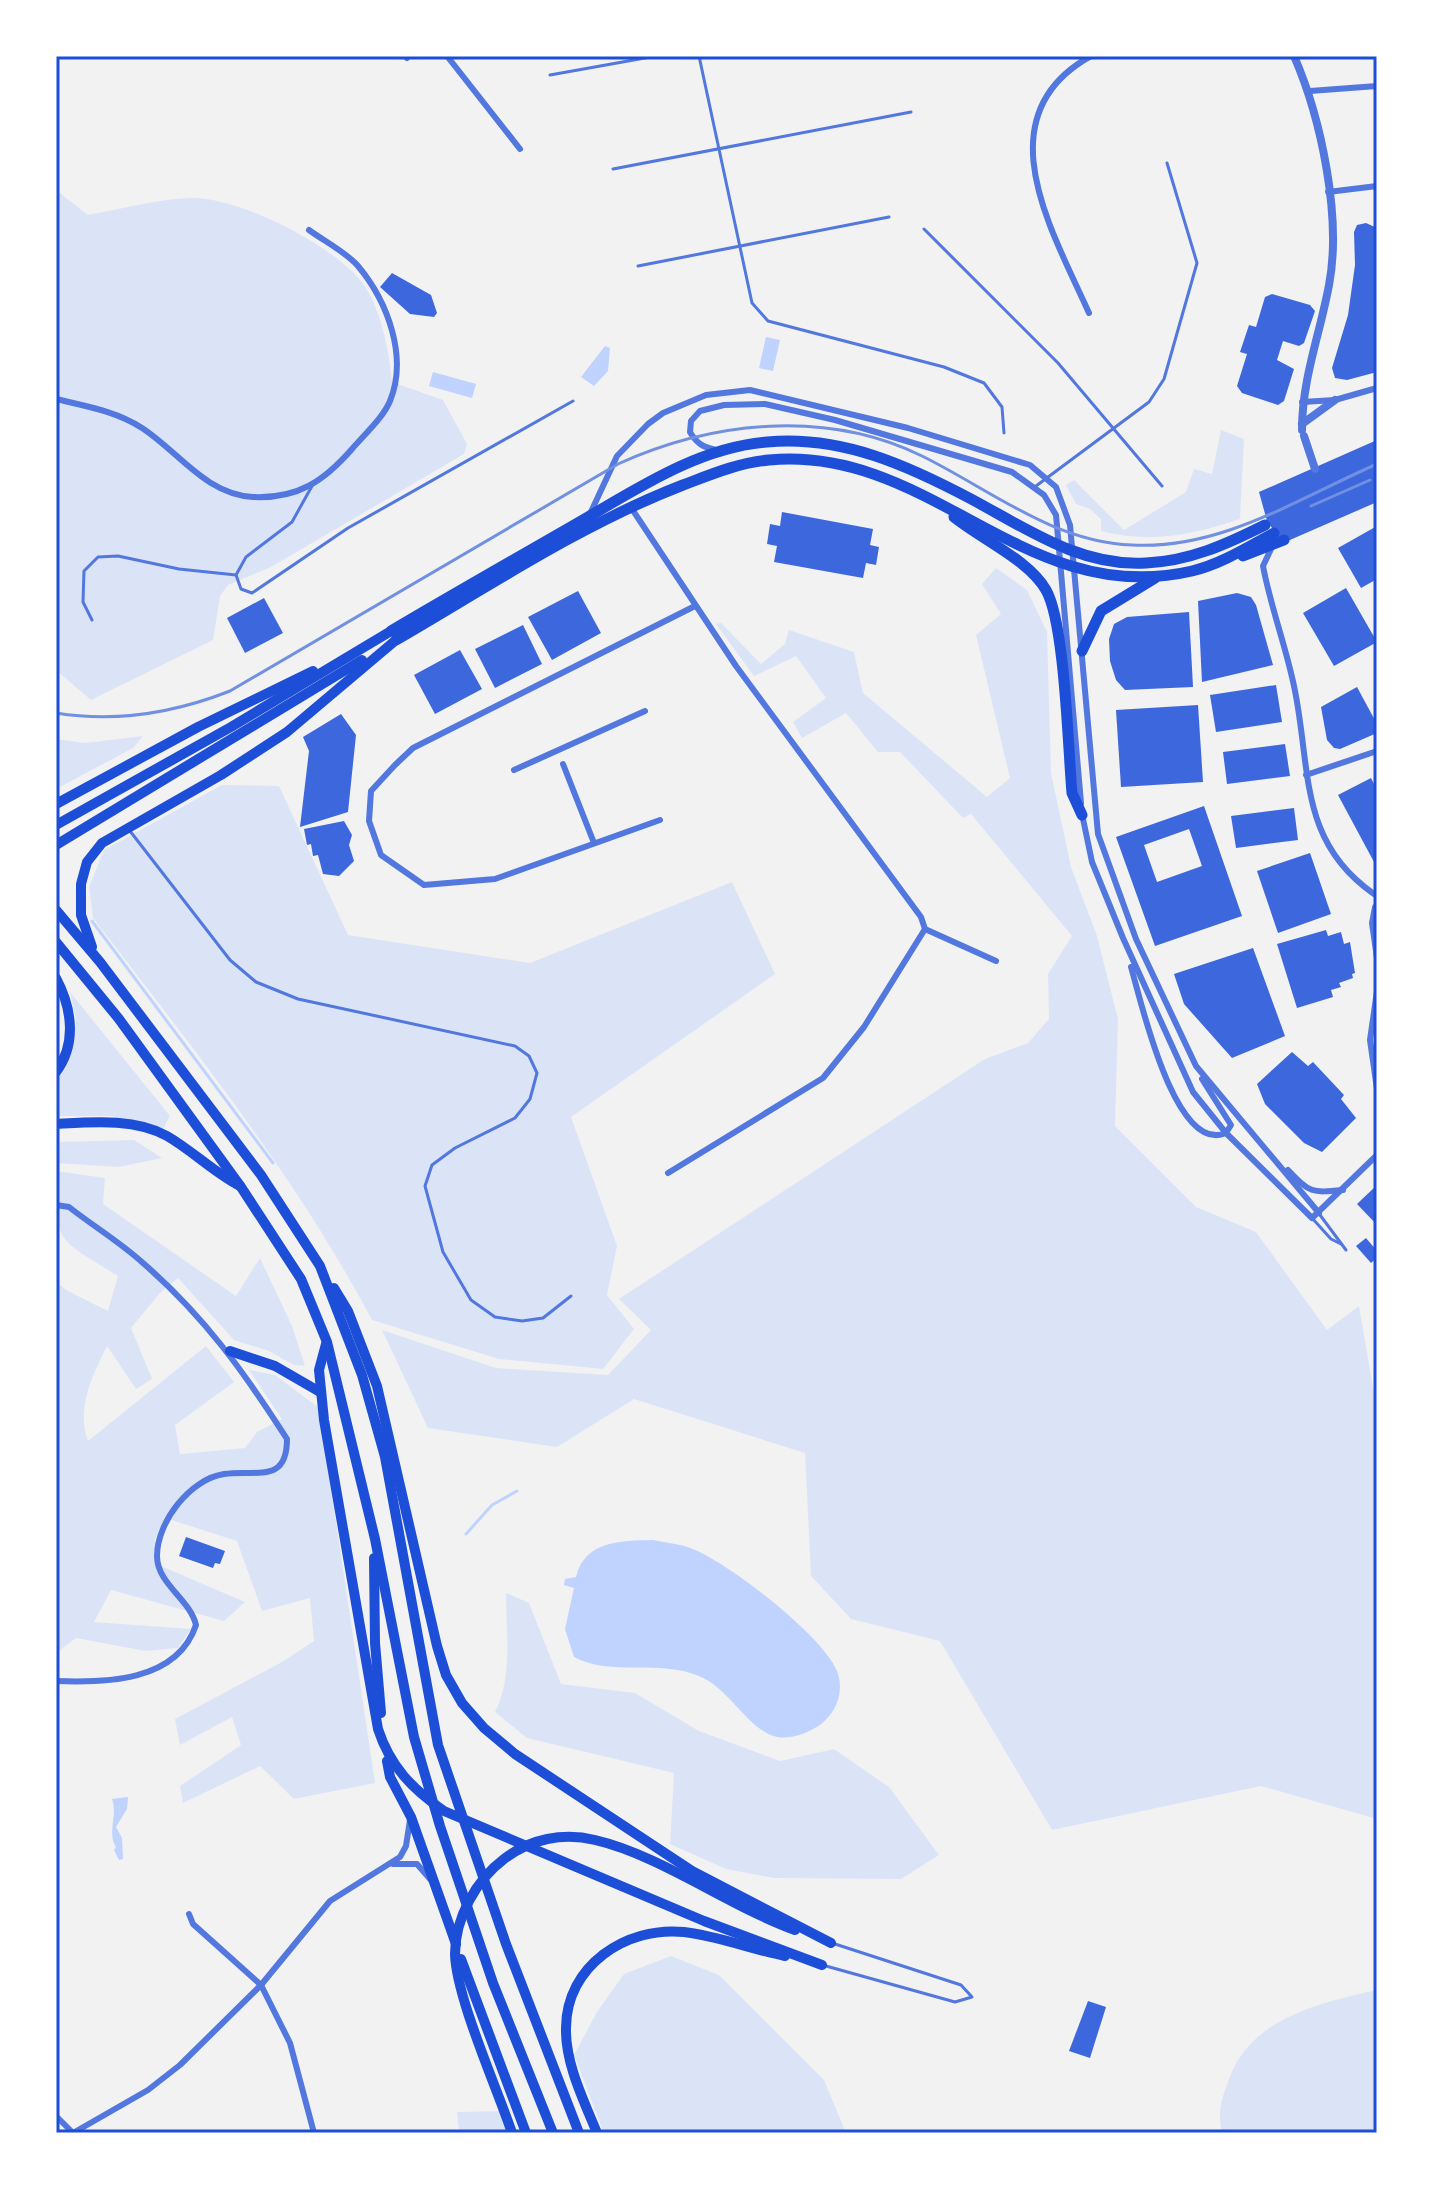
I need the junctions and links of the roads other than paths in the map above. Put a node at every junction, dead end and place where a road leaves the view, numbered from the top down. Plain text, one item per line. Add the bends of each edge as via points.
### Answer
1 (447, 56) edge
2 (656, 56) edge
3 (699, 56) edge
4 (1091, 56) edge
5 (1294, 56) edge
6 (550, 75) dead end
7 (1377, 86) edge
8 (1310, 91) junction
9 (911, 112) dead end
10 (520, 149) dead end
11 (718, 151) junction
12 (1167, 163) dead end
13 (613, 169) dead end
14 (1377, 186) edge
15 (1328, 192) junction
16 (889, 217) dead end
17 (924, 229) dead end
18 (309, 230) dead end
19 (738, 247) junction
20 (638, 266) dead end
21 (1089, 313) dead end
22 (1377, 388) edge
23 (56, 399) edge
24 (1335, 400) junction
25 (573, 401) dead end
26 (1302, 402) junction
27 (1116, 428) junction
28 (1303, 430) junction
29 (1004, 433) dead end
30 (741, 446) junction
31 (1315, 469) dead end
32 (1048, 479) junction
33 (312, 486) junction
34 (1036, 486) junction
35 (1162, 486) dead end
36 (926, 495) junction
37 (630, 506) junction
38 (589, 517) junction
39 (1275, 533) junction
40 (236, 575) junction
41 (1159, 576) junction
42 (695, 606) junction
43 (92, 620) dead end
44 (393, 635) junction
45 (1082, 651) junction
46 (645, 711) dead end
47 (558, 751) junction
48 (1377, 751) edge
49 (563, 764) joint
50 (514, 770) dead end
51 (1306, 775) junction
52 (56, 804) edge
53 (1082, 815) junction
54 (660, 820) dead end
55 (56, 825) edge
56 (128, 828) junction
57 (59, 843) edge
58 (594, 843) junction
59 (1376, 893) edge
60 (1376, 908) edge
61 (56, 910) edge
62 (925, 929) junction
63 (1123, 938) junction
64 (56, 942) edge
65 (1377, 958) edge
66 (996, 961) dead end
67 (100, 962) junction
68 (56, 978) edge
69 (1377, 991) edge
70 (1196, 1066) junction
71 (56, 1072) edge
72 (1377, 1089) edge
73 (56, 1124) edge
74 (1226, 1133) junction
75 (1377, 1155) edge
76 (1271, 1156) junction
77 (668, 1173) dead end
78 (241, 1187) junction
79 (1343, 1190) junction
80 (56, 1205) edge
81 (1319, 1213) junction
82 (1312, 1218) junction
83 (1341, 1244) junction
84 (1346, 1250) dead end
85 (320, 1266) junction
86 (571, 1296) dead end
87 (327, 1342) junction
88 (230, 1351) junction
89 (320, 1392) junction
90 (375, 1539) junction
91 (56, 1681) edge
92 (411, 1817) junction
93 (393, 1864) junction
94 (434, 1885) junction
95 (189, 1914) dead end
96 (181, 1922) dead end
97 (193, 1924) junction
98 (831, 1943) junction
99 (822, 1965) junction
100 (261, 1985) junction
101 (56, 2116) edge
102 (73, 2133) edge
103 (314, 2133) edge
104 (512, 2133) edge
105 (526, 2133) edge
106 (553, 2133) edge
107 (579, 2133) edge
108 (597, 2133) edge

1 - 10 street
2 - 6 lane
3 - 11 lane
4 - 21 street via 1054,87 1037,120 1033,145 1037,198
5 - 8 street
7 - 8 street
8 - 15 street
9 - 11 lane
11 - 13 lane
11 - 19 lane
12 - 27 lane via 1195,251 1195,276 1164,379 1149,402
14 - 15 street
15 - 26 street via 1333,234 1330,281
16 - 19 lane
17 - 27 lane
18 - 33 street via 357,265 393,336 399,369 389,404 328,475
19 - 20 lane
19 - 29 lane via 752,303 768,321 944,367 984,383 1002,407
22 - 24 street
23 - 33 street via 129,420 209,484 231,494 255,497
24 - 26 street
24 - 28 street
25 - 40 lane via 348,528 252,593 241,589
26 - 28 street
27 - 32 lane
27 - 35 lane
28 - 31 street
30 - 34 street via 701,446 690,432 694,416 724,405 765,404 946,452 1012,472
30 - 38 highway via 677,468
30 - 39 highway via 810,442 859,449 904,465 1041,539 1098,560 1173,561
32 - 34 lane
32 - 38 street via 1030,465 974,446 770,392 731,391 681,404 648,424 617,456
32 - 45 street via 1063,499 1070,525
33 - 40 lane via 292,522 246,557
34 - 53 street via 1051,505 1057,526
36 - 37 highway via 857,466 818,459 770,460 725,467
36 - 41 highway via 1037,555 1073,568 1114,576
36 - 53 highway via 1011,556 1045,588 1058,641 1072,793
37 - 42 street
37 - 44 highway
38 - 44 highway
39 - 41 highway via 1246,556
39 - 51 street via 1263,566 1296,696
40 - 43 lane via 98,557 84,571 83,602
41 - 45 highway via 1101,611
42 - 58 street via 413,748 371,791 369,821 381,855 424,885 495,879
42 - 62 street
44 - 52 main road via 198,727
44 - 55 main road
44 - 56 main road via 287,732
44 - 57 main road
45 - 70 street via 1101,846 1136,939
46 - 47 street
47 - 49 lane
47 - 50 street
48 - 51 street
49 - 58 street
51 - 59 street via 1331,851 1353,879
53 - 63 street via 1092,862
54 - 58 street
56 - 67 main road via 102,843 87,862 81,884 81,915
56 - 86 lane via 230,960 256,982 298,999 515,1046 529,1056 537,1073 530,1099 515,1118 432,1165 425,1186 443,1252 471,1300 495,1317 522,1321 543,1318
59 - 60 street
60 - 65 street via 1372,923
61 - 67 main road
62 - 66 street
62 - 77 street via 864,1027 823,1078
63 - 74 street via 1181,1070
63 - 74 street via 1164,1074 1182,1110 1204,1133
64 - 78 main road
67 - 85 main road via 261,1175
68 - 71 main road via 66,998 70,1034 65,1060
69 - 72 street via 1370,1040
70 - 74 street via 1228,1117
70 - 76 street
73 - 78 main road via 105,1122 152,1130
74 - 82 street
75 - 79 street
76 - 79 street via 1306,1190
76 - 81 street
78 - 87 main road via 301,1279
79 - 81 street
80 - 88 street via 69,1207 142,1261
81 - 82 street
81 - 83 lane
82 - 83 lane
83 - 84 lane
85 - 98 main road via 348,1311 377,1386 437,1646 462,1703 515,1754 692,1871
85 - 107 main road via 362,1375 385,1457 438,1745
87 - 89 main road via 319,1370
87 - 90 main road
88 - 89 main road via 275,1366
88 - 91 street via 287,1439 282,1465 270,1473 222,1474 206,1480 172,1512 156,1554 159,1568 193,1613 196,1625 185,1645 142,1675
89 - 99 main road via 378,1729 395,1769 444,1811
90 - 92 main road via 372,1587 383,1733 390,1777
90 - 106 main road via 414,1737 440,1826 493,1983
92 - 93 street via 406,1846
92 - 94 main road
93 - 94 street via 417,1864
93 - 100 street via 330,1901
94 - 105 main road
95 - 97 street
96 - 97 street
97 - 100 street
98 - 99 lane via 961,1985 972,1997 955,2002
98 - 104 main road via 774,1922 612,1845 550,1837 513,1853 477,1887 462,1918 455,1954
99 - 108 main road via 682,1932 625,1939 595,1960 574,1990 565,2027
100 - 102 street via 180,2065
100 - 103 street via 290,2043
101 - 102 street

